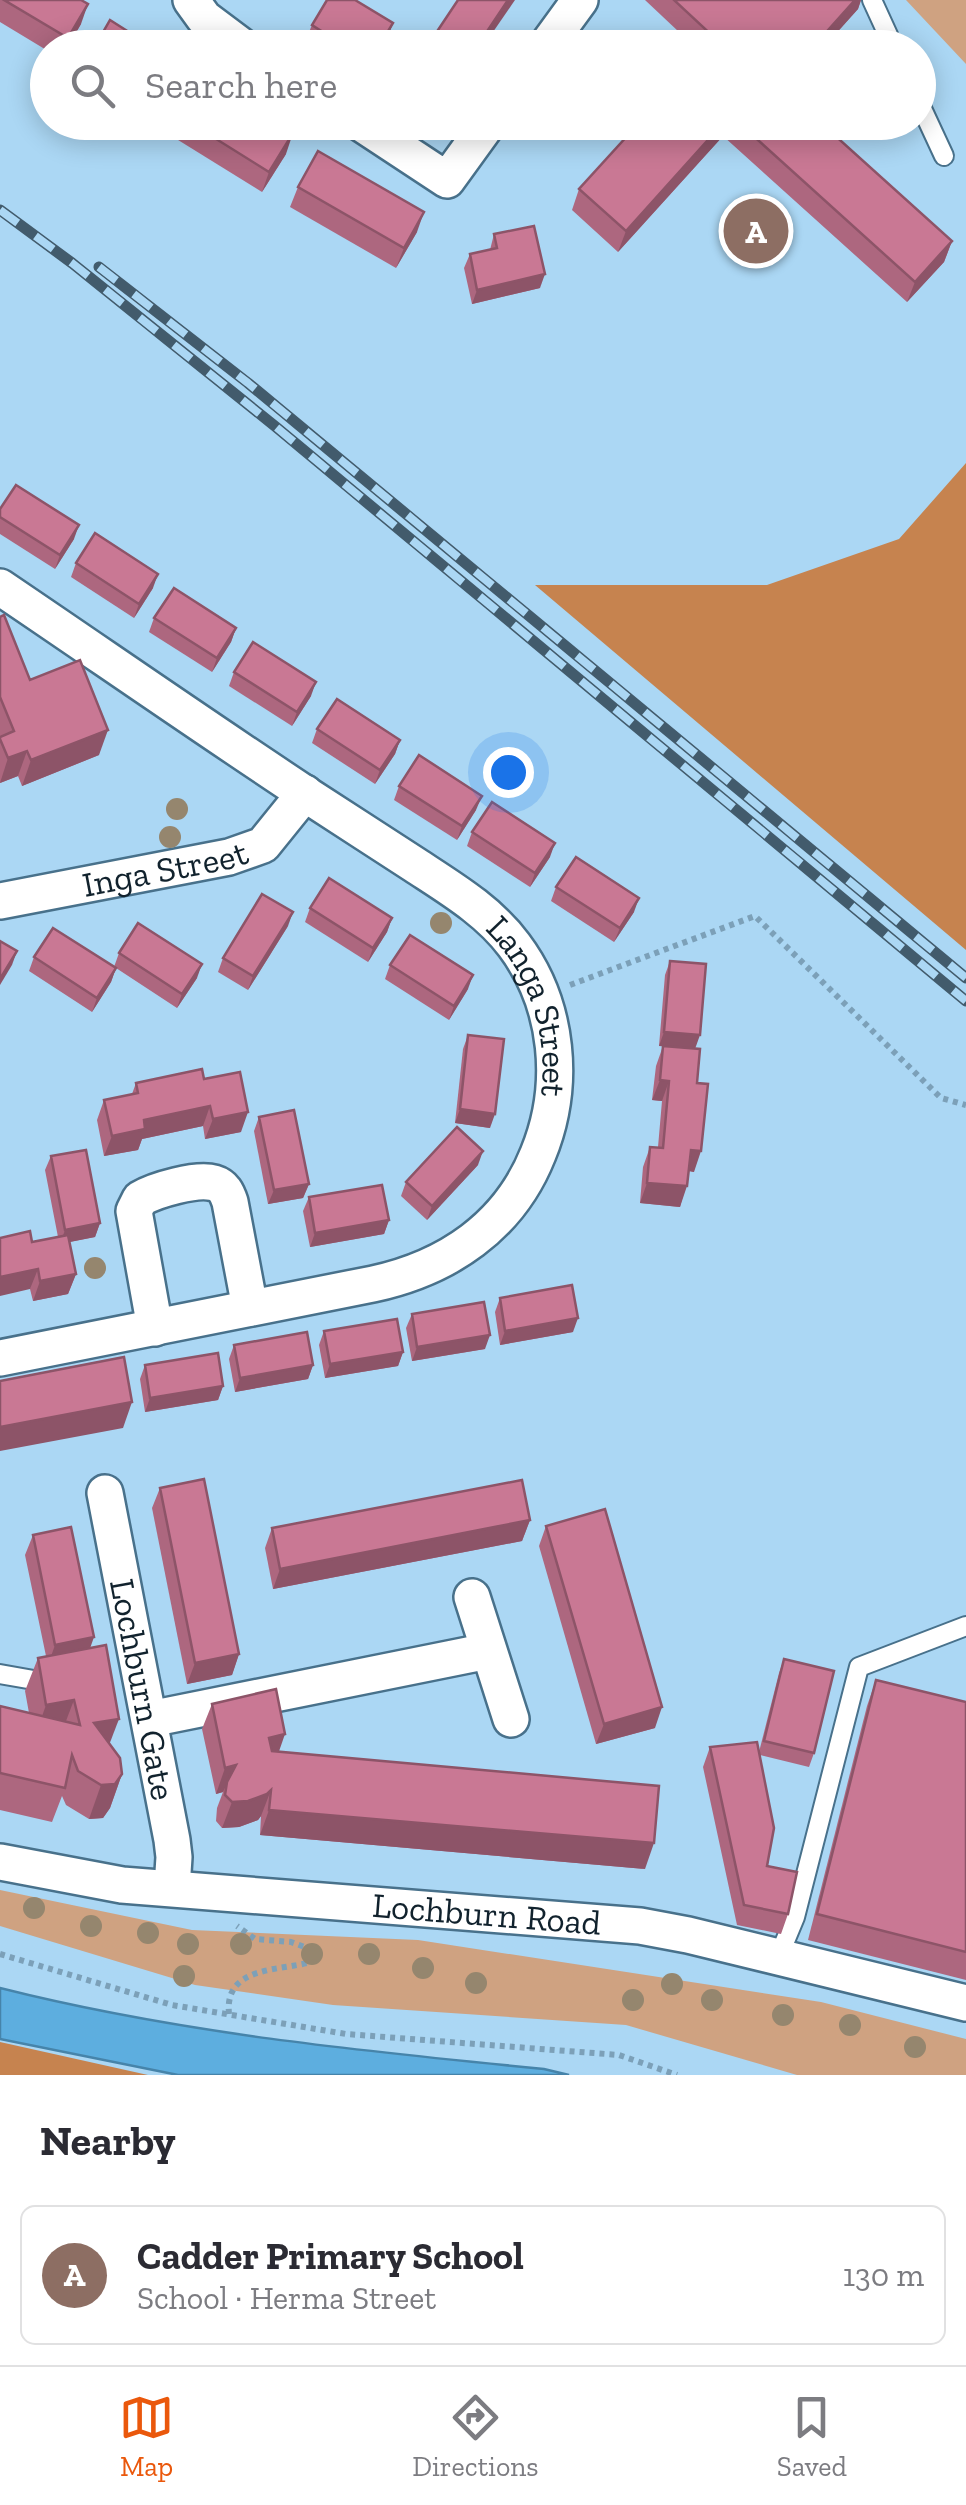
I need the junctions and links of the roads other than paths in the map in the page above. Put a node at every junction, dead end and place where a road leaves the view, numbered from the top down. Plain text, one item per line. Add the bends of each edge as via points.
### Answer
1 (191, 0) edge
2 (580, 0) edge
3 (872, 0) edge
4 (220, 30) edge
5 (558, 30) edge
6 (886, 30) edge
7 (936, 139) edge
8 (386, 140) edge
9 (476, 140) edge
10 (944, 156) dead end
11 (0, 587) edge
12 (305, 794) junction
13 (0, 901) edge
14 (250, 1308) junction
15 (155, 1328) junction
16 (0, 1358) edge
17 (106, 1493) dead end
18 (472, 1597) dead end
19 (966, 1626) edge
20 (488, 1651) junction
21 (0, 1674) edge
22 (64, 1678) edge
23 (150, 1719) junction
24 (510, 1719) dead end
25 (0, 1862) edge
26 (172, 1888) junction
27 (778, 1958) junction
28 (966, 2004) edge

1 - 4 street
2 - 5 street
3 - 6 lane
7 - 10 lane
8 - 9 street via 447,180
11 - 12 street, Langa Street
12 - 13 street, Inga Street via 264,845
12 - 14 street, Langa Street via 444,884 513,943 543,996 555,1073 543,1143 528,1176 490,1224 448,1258 407,1276
14 - 15 street, Langa Street
14 - 15 street via 224,1190 206,1182 164,1189 140,1199 134,1211
15 - 16 street, Langa Street
17 - 23 street, Lochburn Gate via 130,1666
18 - 20 street
19 - 27 lane via 859,1667 795,1917
20 - 23 street
20 - 24 street
21 - 22 lane via 45,1682
23 - 26 street, Lochburn Gate via 172,1840
25 - 26 street, Lochburn Road
26 - 27 street, Lochburn Road via 640,1926
27 - 28 street, Lochburn Road

